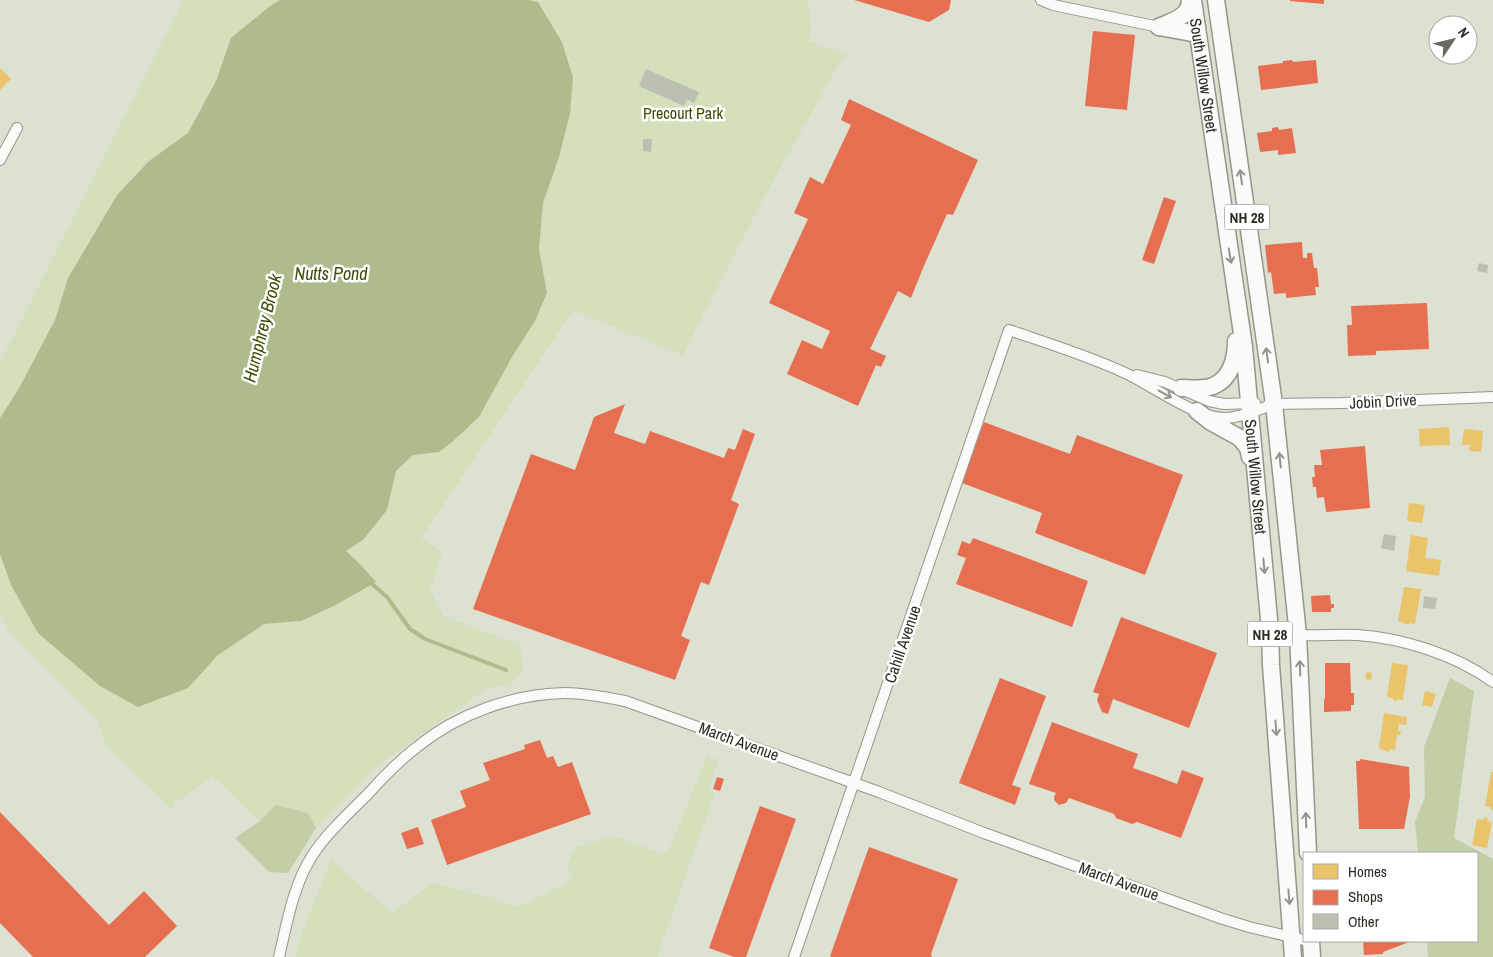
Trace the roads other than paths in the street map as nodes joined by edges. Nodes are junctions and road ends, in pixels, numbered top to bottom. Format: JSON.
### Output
{"nodes":[{"id":1,"x":1041,"y":0,"type":"edge"},
{"id":2,"x":1191,"y":0,"type":"edge"},
{"id":3,"x":1216,"y":0,"type":"edge"},
{"id":4,"x":1159,"y":27,"type":"junction"},
{"id":5,"x":1197,"y":34,"type":"junction"},
{"id":6,"x":18,"y":128,"type":"dead end"},
{"id":7,"x":0,"y":160,"type":"edge"},
{"id":8,"x":1235,"y":292,"type":"junction"},
{"id":9,"x":1122,"y":371,"type":"junction"},
{"id":10,"x":1181,"y":388,"type":"junction"},
{"id":11,"x":1493,"y":398,"type":"edge"},
{"id":12,"x":1274,"y":404,"type":"junction"},
{"id":13,"x":1250,"y":408,"type":"junction"},
{"id":14,"x":1197,"y":411,"type":"junction"},
{"id":15,"x":1256,"y":481,"type":"junction"},
{"id":16,"x":1270,"y":630,"type":"junction"},
{"id":17,"x":1298,"y":635,"type":"junction"},
{"id":18,"x":1493,"y":682,"type":"edge"},
{"id":19,"x":854,"y":784,"type":"junction"},
{"id":20,"x":1308,"y":852,"type":"edge"},
{"id":21,"x":1303,"y":919,"type":"edge"},
{"id":22,"x":1306,"y":943,"type":"edge"},
{"id":23,"x":279,"y":957,"type":"edge"},
{"id":24,"x":794,"y":957,"type":"edge"},
{"id":25,"x":1293,"y":957,"type":"edge"}],
"edges":[{"from":1,"to":4,"type":"street"},
{"from":2,"to":4,"type":"main road"},
{"from":2,"to":5,"type":"main road","name":"South Willow Street","number":"NH 28"},
{"from":12,"to":3,"type":"main road","name":"South Willow Street","number":"NH 28","one_way":true},
{"from":4,"to":5,"type":"main road"},
{"from":5,"to":8,"type":"main road","name":"South Willow Street","number":"NH 28","one_way":true},
{"from":6,"to":7,"type":"street"},
{"from":8,"to":10,"type":"main road"},
{"from":8,"to":13,"type":"main road","name":"South Willow Street","number":"NH 28"},
{"from":9,"to":10,"type":"street"},
{"from":9,"to":14,"type":"street","one_way":true},
{"from":9,"to":19,"type":"street","name":"Cahill Avenue"},
{"from":10,"to":13,"type":"street"},
{"from":11,"to":12,"type":"street","name":"Jobin Drive"},
{"from":12,"to":13,"type":"street","name":"Jobin Drive"},
{"from":17,"to":12,"type":"main road","name":"South Willow Street","number":"NH 28","one_way":true},
{"from":13,"to":14,"type":"street"},
{"from":13,"to":15,"type":"main road","name":"South Willow Street","number":"NH 28"},
{"from":14,"to":15,"type":"main road"},
{"from":15,"to":16,"type":"main road","name":"South Willow Street","number":"NH 28","one_way":true},
{"from":16,"to":17,"type":"street"},
{"from":16,"to":21,"type":"main road","name":"South Willow Street","number":"NH 28","one_way":true},
{"from":17,"to":18,"type":"street"},
{"from":20,"to":17,"type":"main road","name":"South Willow Street","number":"NH 28","one_way":true},
{"from":19,"to":22,"type":"street","name":"March Avenue"},
{"from":19,"to":23,"type":"street","name":"March Avenue"},
{"from":19,"to":24,"type":"street","name":"Cahill Avenue"},
{"from":22,"to":25,"type":"main road","name":"South Willow Street","number":"NH 28"}]}
